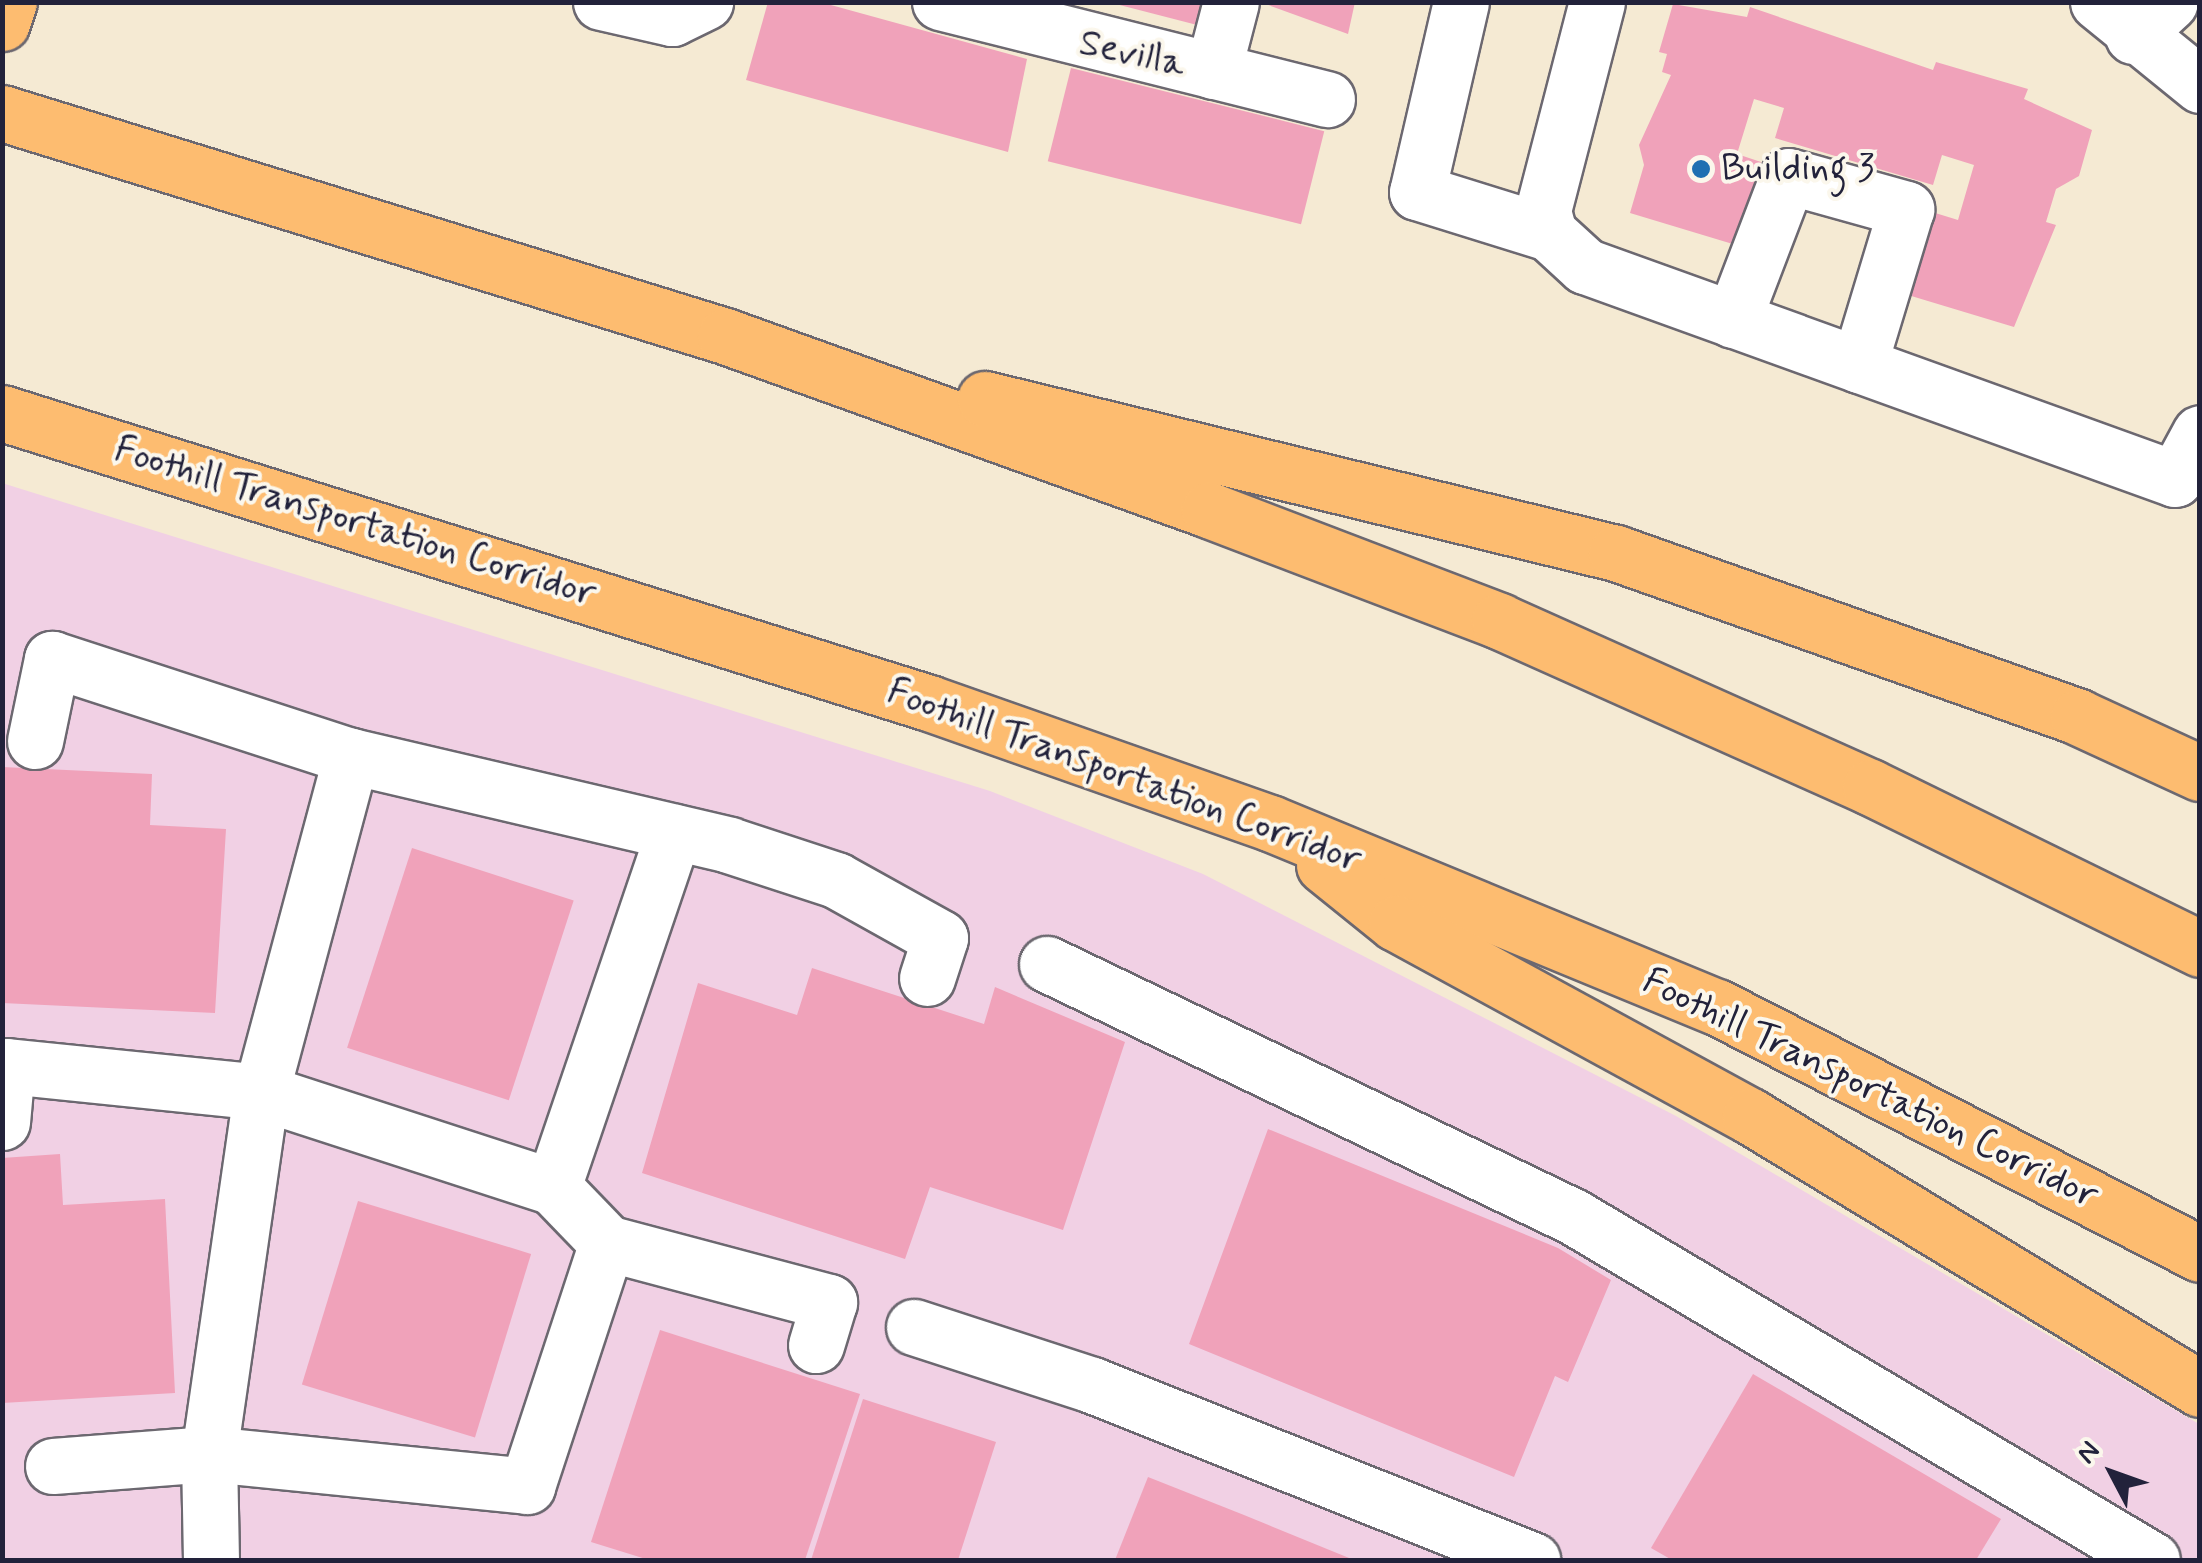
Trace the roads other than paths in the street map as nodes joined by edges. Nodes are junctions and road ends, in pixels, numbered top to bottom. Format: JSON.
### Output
{"nodes":[{"id":1,"x":9,"y":2,"type":"edge"},
{"id":2,"x":601,"y":2,"type":"edge"},
{"id":3,"x":706,"y":2,"type":"edge"},
{"id":4,"x":940,"y":2,"type":"edge"},
{"id":5,"x":1230,"y":2,"type":"edge"},
{"id":6,"x":1462,"y":2,"type":"edge"},
{"id":7,"x":1597,"y":2,"type":"edge"},
{"id":8,"x":2134,"y":13,"type":"edge"},
{"id":9,"x":2,"y":24,"type":"edge"},
{"id":10,"x":1213,"y":71,"type":"junction"},
{"id":11,"x":2200,"y":85,"type":"edge"},
{"id":12,"x":1327,"y":98,"type":"dead end"},
{"id":13,"x":2,"y":113,"type":"edge"},
{"id":14,"x":1548,"y":232,"type":"junction"},
{"id":15,"x":1733,"y":320,"type":"junction"},
{"id":16,"x":725,"y":336,"type":"junction"},
{"id":17,"x":1859,"y":365,"type":"junction"},
{"id":18,"x":2,"y":412,"type":"edge"},
{"id":19,"x":2200,"y":432,"type":"edge"},
{"id":20,"x":35,"y":741,"type":"dead end"},
{"id":21,"x":351,"y":756,"type":"junction"},
{"id":22,"x":2200,"y":773,"type":"edge"},
{"id":23,"x":1270,"y":823,"type":"junction"},
{"id":24,"x":674,"y":832,"type":"junction"},
{"id":25,"x":2200,"y":949,"type":"edge"},
{"id":26,"x":1047,"y":964,"type":"dead end"},
{"id":27,"x":927,"y":978,"type":"dead end"},
{"id":28,"x":261,"y":1092,"type":"junction"},
{"id":29,"x":2,"y":1122,"type":"edge"},
{"id":30,"x":552,"y":1187,"type":"junction"},
{"id":31,"x":607,"y":1243,"type":"junction"},
{"id":32,"x":2200,"y":1254,"type":"edge"},
{"id":33,"x":914,"y":1327,"type":"dead end"},
{"id":34,"x":816,"y":1345,"type":"dead end"},
{"id":35,"x":2200,"y":1389,"type":"edge"},
{"id":36,"x":209,"y":1454,"type":"junction"},
{"id":37,"x":53,"y":1466,"type":"dead end"},
{"id":38,"x":2073,"y":1541,"type":"edge"},
{"id":39,"x":211,"y":1560,"type":"edge"},
{"id":40,"x":1532,"y":1560,"type":"edge"},
{"id":41,"x":2152,"y":1560,"type":"edge"}],
"edges":[{"from":1,"to":9,"type":"main road"},
{"from":2,"to":3,"type":"street"},
{"from":4,"to":10,"type":"street","name":"Sevilla"},
{"from":5,"to":10,"type":"street"},
{"from":6,"to":14,"type":"street"},
{"from":7,"to":14,"type":"street"},
{"from":8,"to":11,"type":"street"},
{"from":10,"to":12,"type":"street","name":"Sevilla"},
{"from":13,"to":16,"type":"main road"},
{"from":14,"to":15,"type":"street"},
{"from":15,"to":17,"type":"street"},
{"from":15,"to":17,"type":"street"},
{"from":16,"to":22,"type":"main road"},
{"from":16,"to":25,"type":"main road"},
{"from":17,"to":19,"type":"street"},
{"from":18,"to":23,"type":"main road","name":"Foothill Transportation Corridor"},
{"from":20,"to":21,"type":"street"},
{"from":21,"to":24,"type":"street"},
{"from":21,"to":28,"type":"street"},
{"from":23,"to":32,"type":"main road","name":"Foothill Transportation Corridor"},
{"from":23,"to":35,"type":"main road"},
{"from":24,"to":27,"type":"street"},
{"from":24,"to":30,"type":"street"},
{"from":26,"to":38,"type":"street"},
{"from":28,"to":29,"type":"street"},
{"from":28,"to":30,"type":"street"},
{"from":28,"to":36,"type":"street"},
{"from":30,"to":31,"type":"street"},
{"from":31,"to":34,"type":"street"},
{"from":31,"to":36,"type":"street"},
{"from":33,"to":40,"type":"street"},
{"from":36,"to":37,"type":"street"},
{"from":36,"to":39,"type":"street"},
{"from":38,"to":41,"type":"street"}]}
